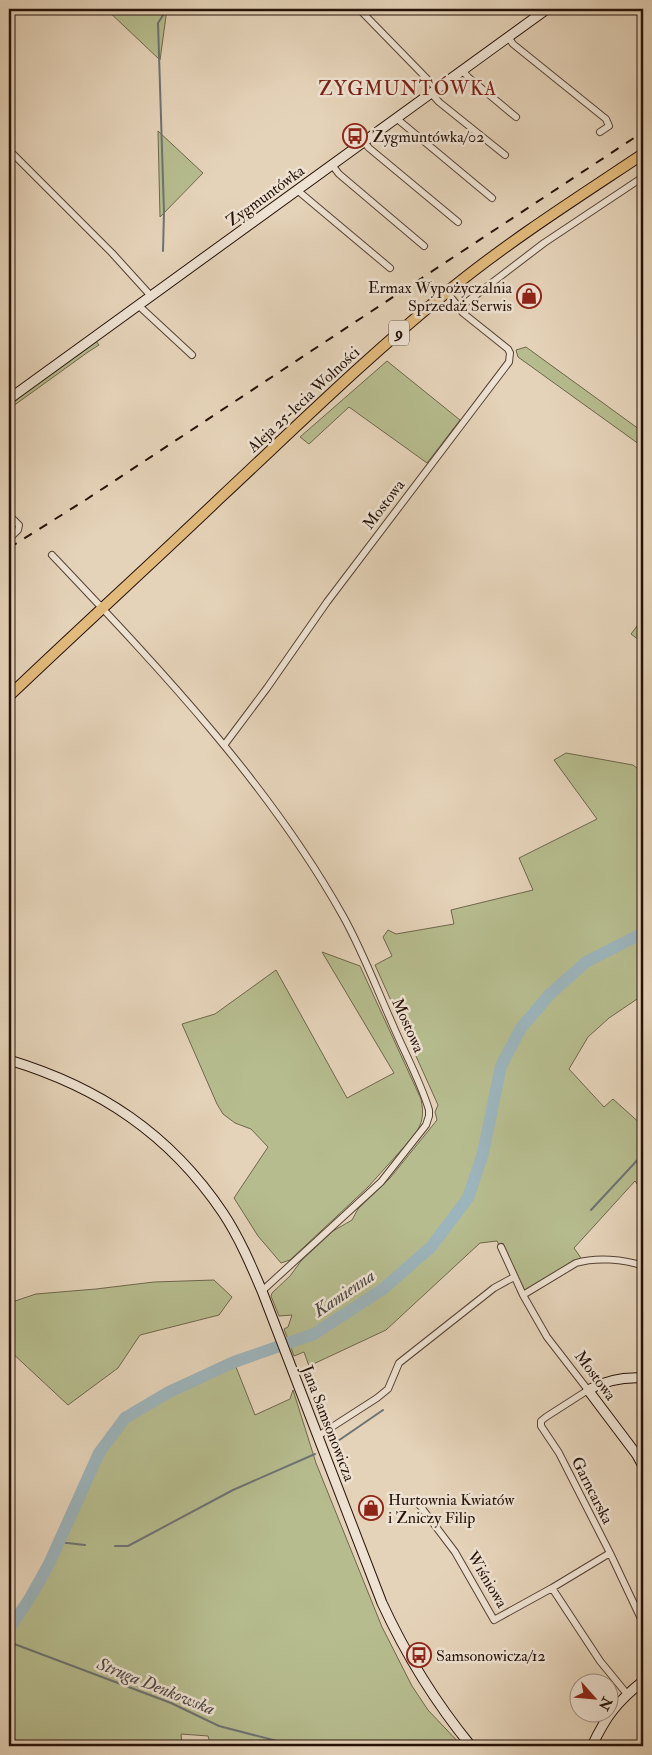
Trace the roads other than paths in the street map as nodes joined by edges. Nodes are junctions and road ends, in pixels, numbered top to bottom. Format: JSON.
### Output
{"nodes":[{"id":1,"x":359,"y":9,"type":"edge"},
{"id":2,"x":547,"y":9,"type":"edge"},
{"id":3,"x":508,"y":37,"type":"junction"},
{"id":4,"x":462,"y":70,"type":"junction"},
{"id":5,"x":434,"y":91,"type":"junction"},
{"id":6,"x":516,"y":117,"type":"dead end"},
{"id":7,"x":396,"y":118,"type":"junction"},
{"id":8,"x":600,"y":132,"type":"dead end"},
{"id":9,"x":363,"y":141,"type":"junction"},
{"id":10,"x":9,"y":150,"type":"edge"},
{"id":11,"x":643,"y":154,"type":"edge"},
{"id":12,"x":505,"y":155,"type":"dead end"},
{"id":13,"x":332,"y":166,"type":"junction"},
{"id":14,"x":643,"y":177,"type":"edge"},
{"id":15,"x":298,"y":190,"type":"junction"},
{"id":16,"x":492,"y":198,"type":"dead end"},
{"id":17,"x":458,"y":222,"type":"dead end"},
{"id":18,"x":424,"y":246,"type":"dead end"},
{"id":19,"x":390,"y":268,"type":"dead end"},
{"id":20,"x":447,"y":292,"type":"junction"},
{"id":21,"x":151,"y":296,"type":"junction"},
{"id":22,"x":138,"y":306,"type":"junction"},
{"id":23,"x":459,"y":308,"type":"junction"},
{"id":24,"x":192,"y":355,"type":"dead end"},
{"id":25,"x":9,"y":399,"type":"edge"},
{"id":26,"x":9,"y":515,"type":"edge"},
{"id":27,"x":9,"y":539,"type":"edge"},
{"id":28,"x":52,"y":555,"type":"dead end"},
{"id":29,"x":101,"y":608,"type":"junction"},
{"id":30,"x":9,"y":696,"type":"edge"},
{"id":31,"x":225,"y":744,"type":"junction"},
{"id":32,"x":9,"y":1060,"type":"edge"},
{"id":33,"x":501,"y":1248,"type":"dead end"},
{"id":34,"x":643,"y":1266,"type":"edge"},
{"id":35,"x":514,"y":1277,"type":"junction"},
{"id":36,"x":262,"y":1291,"type":"junction"},
{"id":37,"x":523,"y":1295,"type":"junction"},
{"id":38,"x":643,"y":1378,"type":"edge"},
{"id":39,"x":588,"y":1390,"type":"junction"},
{"id":40,"x":318,"y":1436,"type":"junction"},
{"id":41,"x":643,"y":1466,"type":"edge"},
{"id":42,"x":418,"y":1503,"type":"dead end"},
{"id":43,"x":610,"y":1553,"type":"junction"},
{"id":44,"x":552,"y":1588,"type":"junction"},
{"id":45,"x":643,"y":1623,"type":"edge"},
{"id":46,"x":643,"y":1681,"type":"edge"},
{"id":47,"x":627,"y":1694,"type":"junction"},
{"id":48,"x":471,"y":1746,"type":"edge"},
{"id":49,"x":592,"y":1746,"type":"edge"}],
"edges":[{"from":1,"to":5,"type":"street"},
{"from":2,"to":3,"type":"street","name":"Zygmuntówka"},
{"from":3,"to":4,"type":"street","name":"Zygmuntówka"},
{"from":3,"to":8,"type":"street"},
{"from":4,"to":5,"type":"street","name":"Zygmuntówka"},
{"from":4,"to":6,"type":"street"},
{"from":5,"to":7,"type":"street","name":"Zygmuntówka"},
{"from":5,"to":12,"type":"street"},
{"from":7,"to":9,"type":"street","name":"Zygmuntówka"},
{"from":7,"to":16,"type":"street"},
{"from":9,"to":13,"type":"street","name":"Zygmuntówka"},
{"from":9,"to":17,"type":"street"},
{"from":10,"to":21,"type":"street"},
{"from":11,"to":20,"type":"main road","name":"Aleja 25-lecia Wolności","number":"9"},
{"from":13,"to":15,"type":"street","name":"Zygmuntówka"},
{"from":13,"to":18,"type":"street"},
{"from":14,"to":23,"type":"street"},
{"from":15,"to":19,"type":"street"},
{"from":15,"to":21,"type":"street","name":"Zygmuntówka"},
{"from":20,"to":23,"type":"street","name":"Mostowa"},
{"from":20,"to":29,"type":"main road","name":"Aleja 25-lecia Wolności","number":"9"},
{"from":21,"to":22,"type":"street","name":"Zygmuntówka"},
{"from":22,"to":24,"type":"street"},
{"from":22,"to":25,"type":"street","name":"Zygmuntówka"},
{"from":23,"to":31,"type":"street","name":"Mostowa"},
{"from":26,"to":27,"type":"street"},
{"from":28,"to":29,"type":"street","name":"Mostowa"},
{"from":29,"to":30,"type":"main road","name":"Aleja 25-lecia Wolności","number":"9"},
{"from":29,"to":31,"type":"street","name":"Mostowa"},
{"from":31,"to":36,"type":"street","name":"Mostowa"},
{"from":32,"to":36,"type":"street","name":"Jana Samsonowicza"},
{"from":33,"to":35,"type":"street","name":"Mostowa"},
{"from":34,"to":37,"type":"street"},
{"from":35,"to":37,"type":"street","name":"Mostowa"},
{"from":35,"to":40,"type":"street"},
{"from":36,"to":40,"type":"street","name":"Jana Samsonowicza"},
{"from":37,"to":39,"type":"street","name":"Mostowa"},
{"from":38,"to":39,"type":"street"},
{"from":39,"to":41,"type":"street","name":"Mostowa"},
{"from":39,"to":43,"type":"street","name":"Garncarska"},
{"from":40,"to":48,"type":"street","name":"Jana Samsonowicza"},
{"from":42,"to":44,"type":"street","name":"Wiśniowa"},
{"from":43,"to":44,"type":"street","name":"Wiśniowa"},
{"from":43,"to":45,"type":"street","name":"Garncarska"},
{"from":44,"to":47,"type":"street"},
{"from":46,"to":47,"type":"street"},
{"from":47,"to":49,"type":"street"}]}
